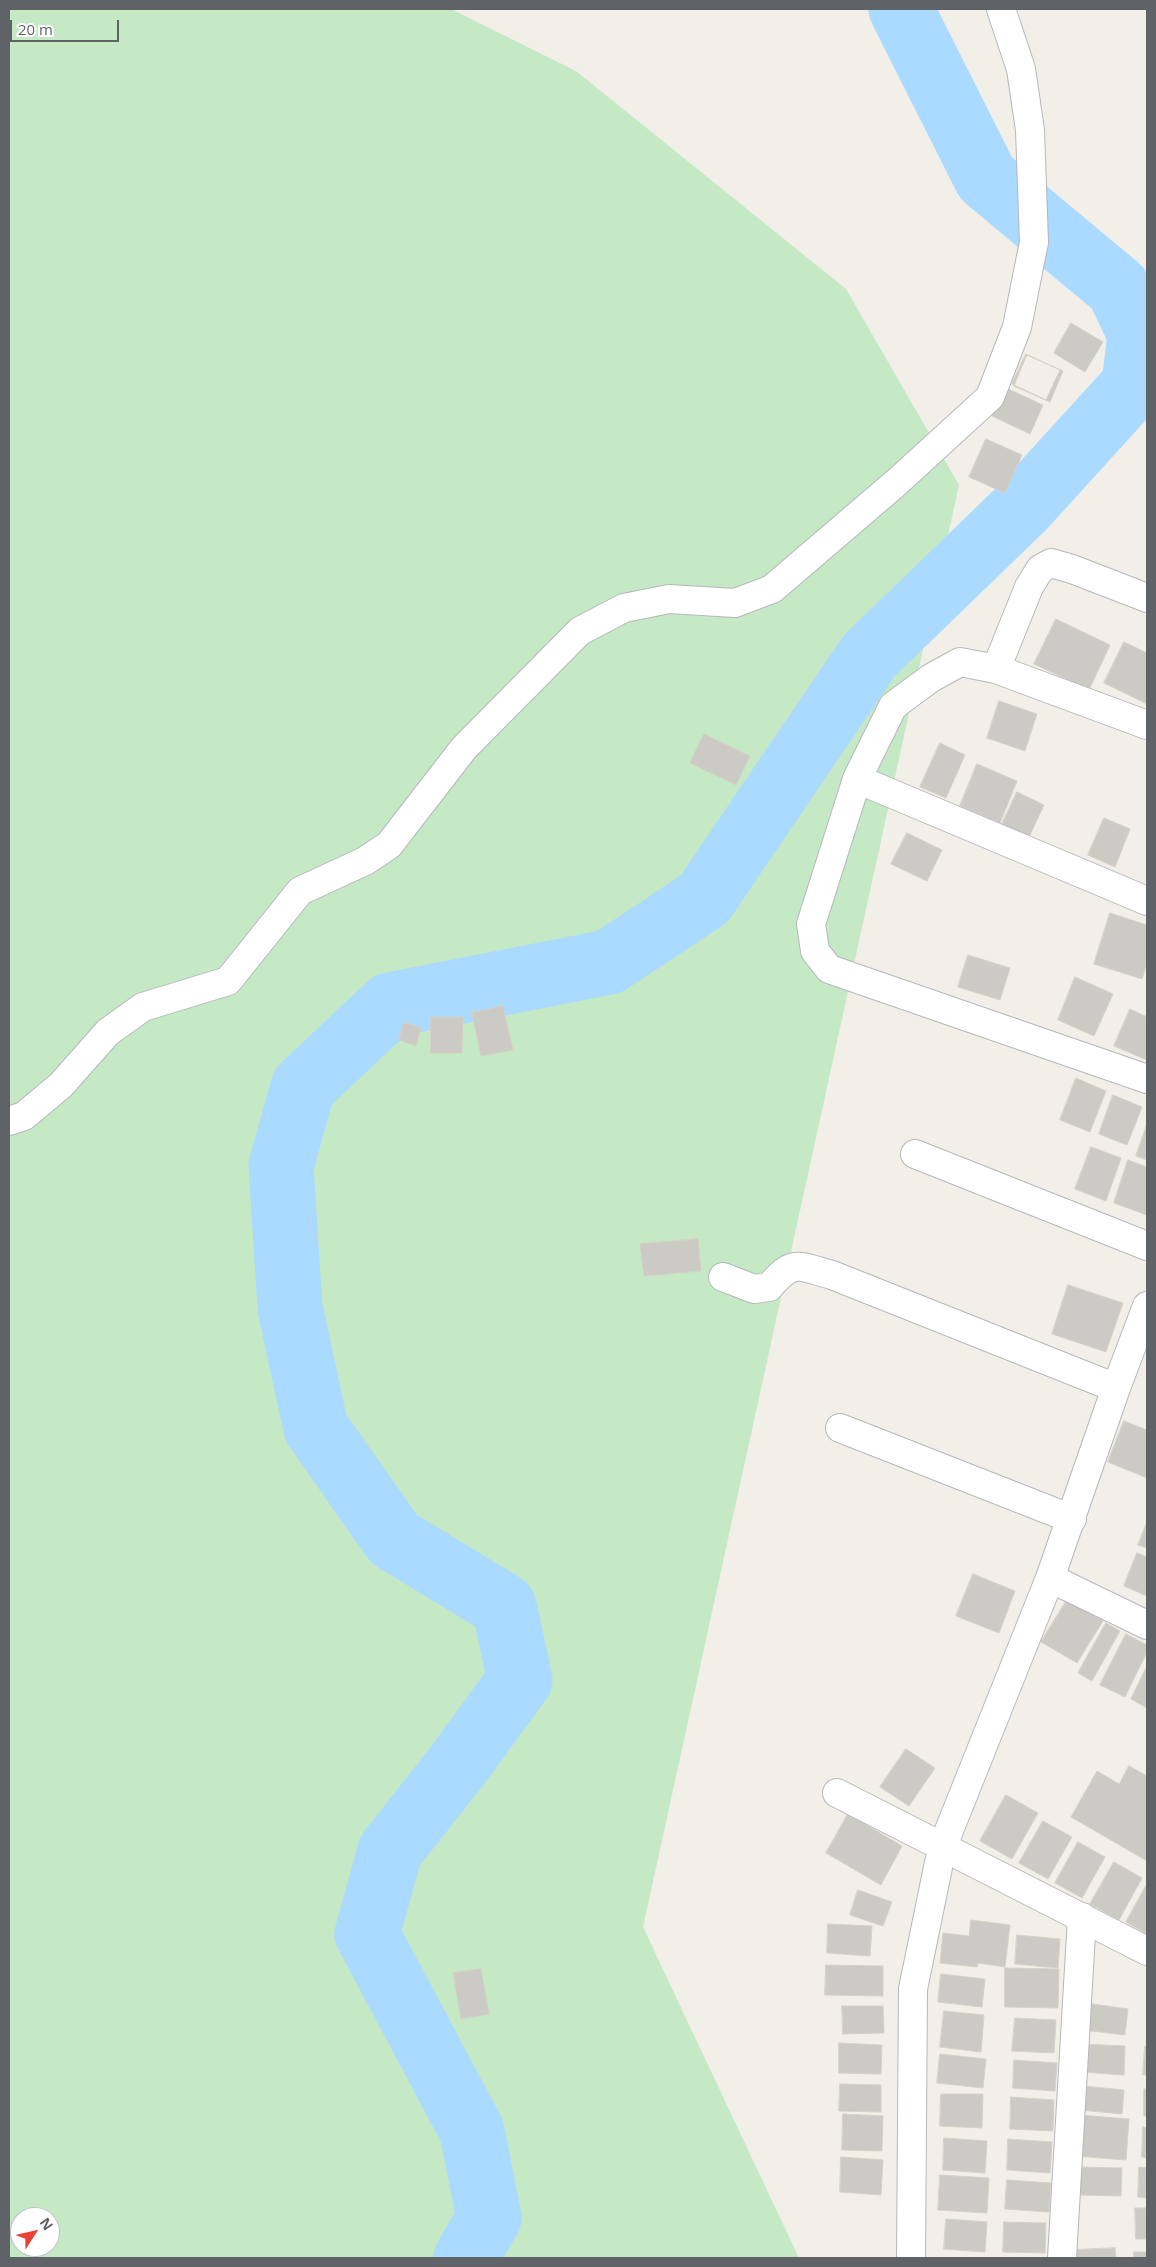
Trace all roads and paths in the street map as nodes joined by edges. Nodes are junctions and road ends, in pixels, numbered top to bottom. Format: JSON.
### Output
{"nodes":[{"id":1,"x":1001,"y":9,"type":"edge"},
{"id":2,"x":1147,"y":598,"type":"edge"},
{"id":3,"x":996,"y":669,"type":"junction"},
{"id":4,"x":1147,"y":725,"type":"edge"},
{"id":5,"x":858,"y":779,"type":"junction"},
{"id":6,"x":1147,"y":901,"type":"edge"},
{"id":7,"x":1147,"y":1079,"type":"edge"},
{"id":8,"x":9,"y":1121,"type":"edge"},
{"id":9,"x":915,"y":1154,"type":"dead end"},
{"id":10,"x":1147,"y":1246,"type":"edge"},
{"id":11,"x":723,"y":1277,"type":"dead end"},
{"id":12,"x":1145,"y":1319,"type":"edge"},
{"id":13,"x":1116,"y":1388,"type":"junction"},
{"id":14,"x":840,"y":1428,"type":"dead end"},
{"id":15,"x":1072,"y":1519,"type":"junction"},
{"id":16,"x":1050,"y":1578,"type":"junction"},
{"id":17,"x":1147,"y":1626,"type":"edge"},
{"id":18,"x":837,"y":1793,"type":"dead end"},
{"id":19,"x":942,"y":1848,"type":"junction"},
{"id":20,"x":1082,"y":1917,"type":"junction"},
{"id":21,"x":1147,"y":1951,"type":"edge"},
{"id":22,"x":911,"y":2258,"type":"edge"},
{"id":23,"x":1062,"y":2258,"type":"edge"}],
"edges":[{"from":1,"to":8,"type":"street"},
{"from":2,"to":3,"type":"street"},
{"from":3,"to":4,"type":"street"},
{"from":3,"to":5,"type":"street"},
{"from":5,"to":6,"type":"street"},
{"from":5,"to":7,"type":"street"},
{"from":9,"to":10,"type":"street"},
{"from":11,"to":13,"type":"street"},
{"from":12,"to":13,"type":"street"},
{"from":13,"to":15,"type":"street"},
{"from":14,"to":15,"type":"street"},
{"from":15,"to":16,"type":"street"},
{"from":16,"to":17,"type":"street"},
{"from":16,"to":19,"type":"street"},
{"from":18,"to":19,"type":"street"},
{"from":19,"to":20,"type":"street"},
{"from":19,"to":22,"type":"street"},
{"from":20,"to":21,"type":"street"},
{"from":20,"to":23,"type":"street"}]}
